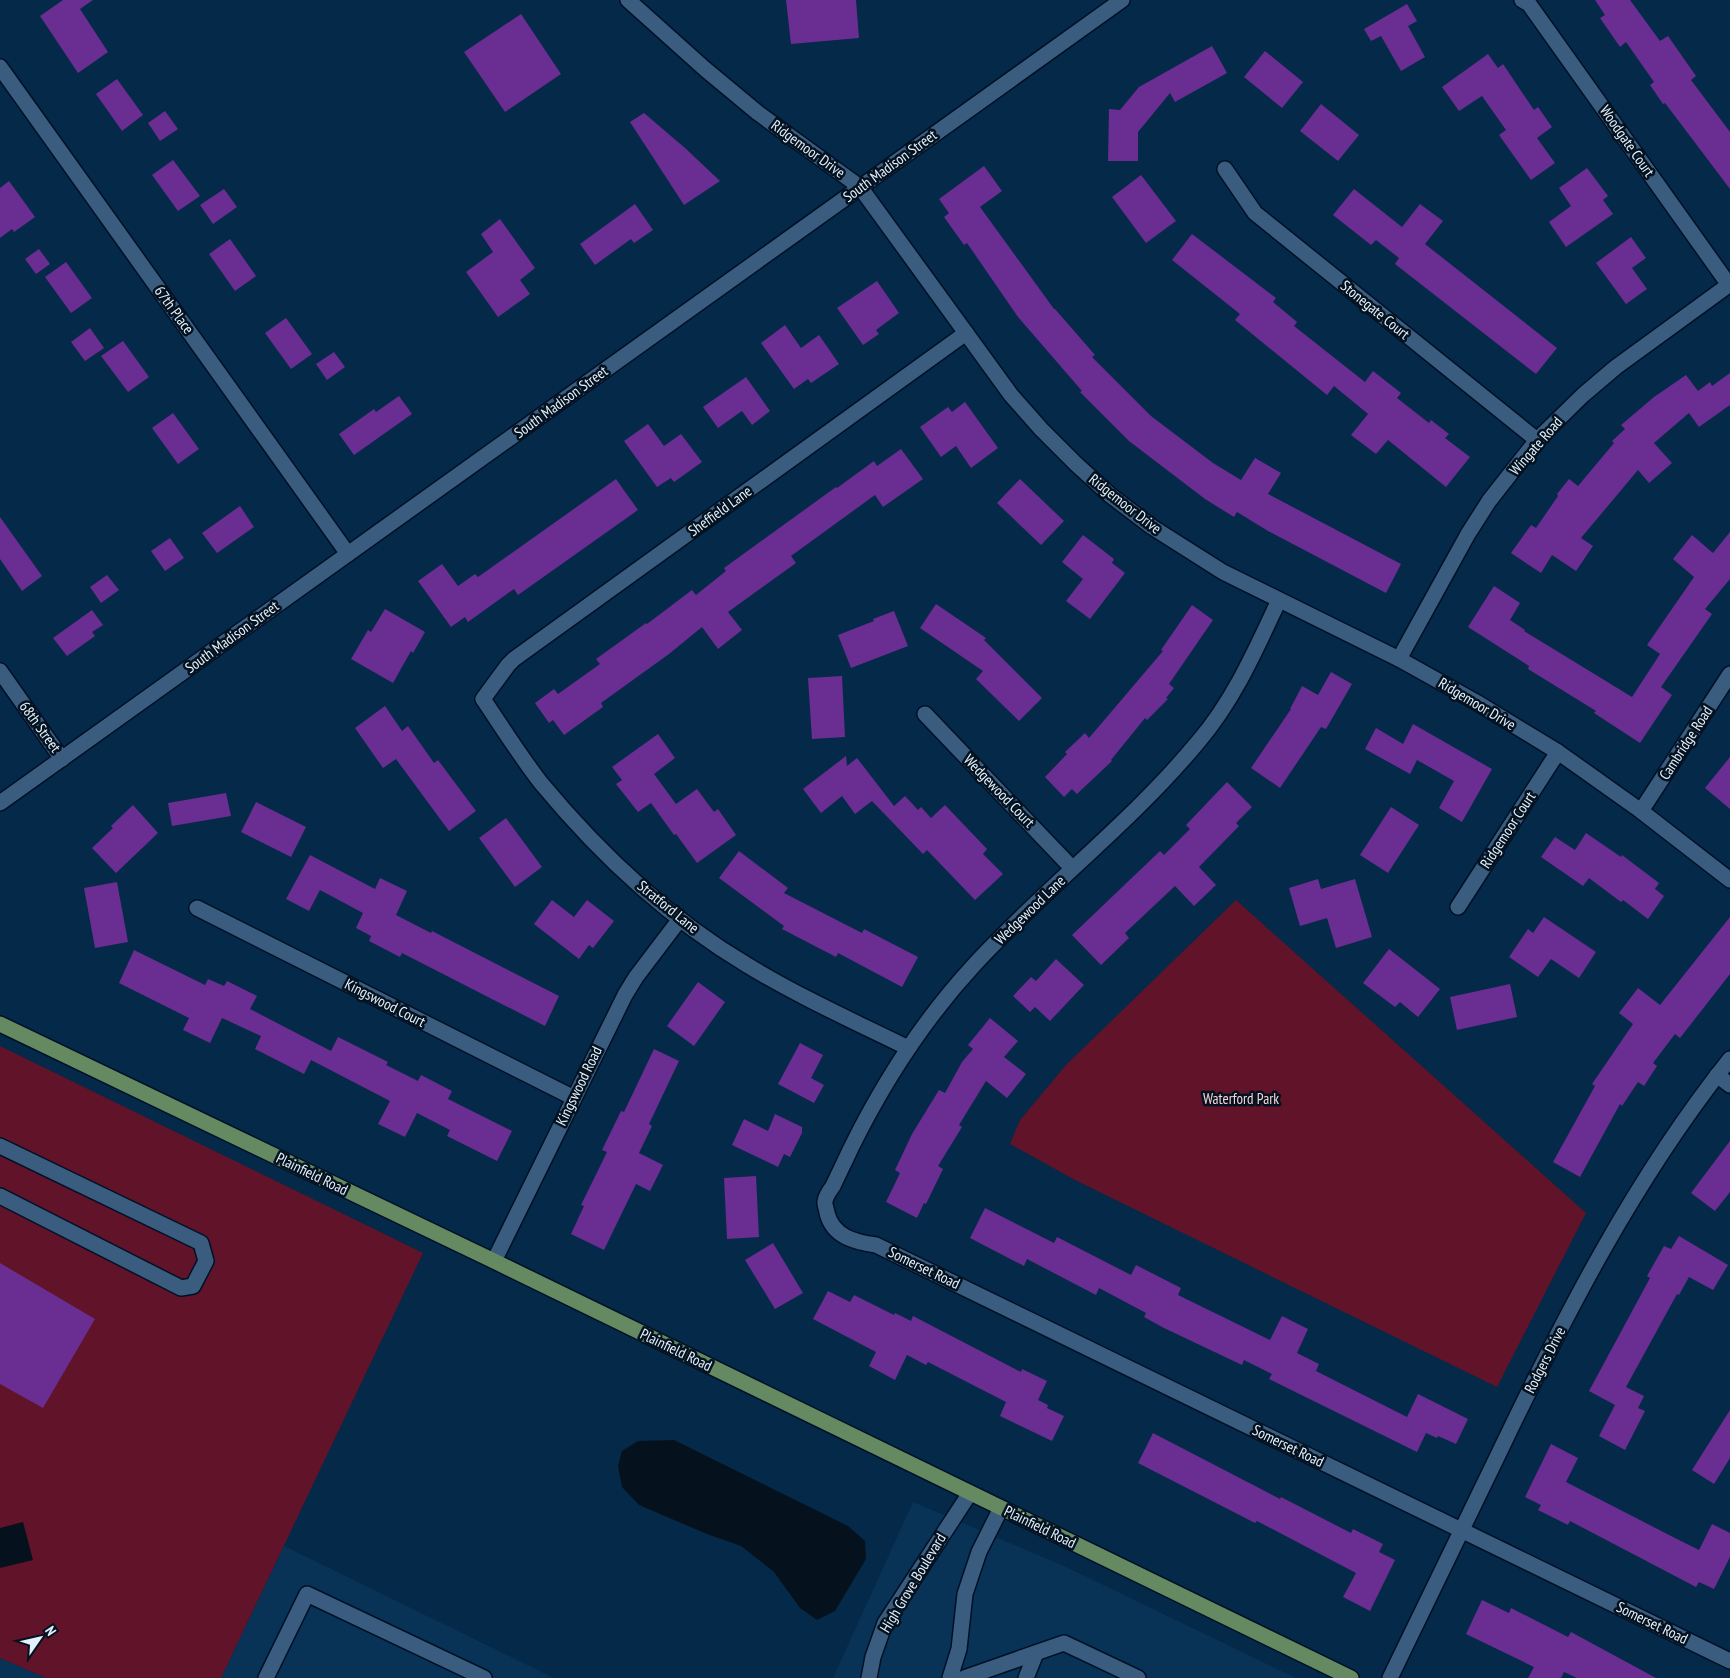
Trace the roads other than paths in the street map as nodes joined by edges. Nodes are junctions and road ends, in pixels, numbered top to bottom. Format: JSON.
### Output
{"nodes":[{"id":1,"x":628,"y":0,"type":"edge"},
{"id":2,"x":1122,"y":0,"type":"edge"},
{"id":3,"x":1522,"y":0,"type":"edge"},
{"id":4,"x":0,"y":67,"type":"edge"},
{"id":5,"x":1225,"y":168,"type":"dead end"},
{"id":6,"x":860,"y":187,"type":"junction"},
{"id":7,"x":1730,"y":285,"type":"edge"},
{"id":8,"x":966,"y":334,"type":"junction"},
{"id":9,"x":1537,"y":440,"type":"junction"},
{"id":10,"x":348,"y":554,"type":"junction"},
{"id":11,"x":1279,"y":600,"type":"junction"},
{"id":12,"x":1400,"y":659,"type":"junction"},
{"id":13,"x":0,"y":671,"type":"edge"},
{"id":14,"x":1730,"y":674,"type":"edge"},
{"id":15,"x":483,"y":699,"type":"joint"},
{"id":16,"x":925,"y":714,"type":"dead end"},
{"id":17,"x":1558,"y":752,"type":"junction"},
{"id":18,"x":62,"y":758,"type":"junction"},
{"id":19,"x":0,"y":803,"type":"edge"},
{"id":20,"x":1641,"y":810,"type":"junction"},
{"id":21,"x":1072,"y":868,"type":"junction"},
{"id":22,"x":1730,"y":880,"type":"edge"},
{"id":23,"x":1458,"y":907,"type":"dead end"},
{"id":24,"x":197,"y":908,"type":"dead end"},
{"id":25,"x":680,"y":919,"type":"junction"},
{"id":26,"x":0,"y":1024,"type":"edge"},
{"id":27,"x":908,"y":1048,"type":"junction"},
{"id":28,"x":1730,"y":1060,"type":"edge"},
{"id":29,"x":1717,"y":1075,"type":"junction"},
{"id":30,"x":1730,"y":1085,"type":"edge"},
{"id":31,"x":574,"y":1098,"type":"junction"},
{"id":32,"x":0,"y":1146,"type":"edge"},
{"id":33,"x":0,"y":1196,"type":"edge"},
{"id":34,"x":845,"y":1236,"type":"joint"},
{"id":35,"x":494,"y":1261,"type":"junction"},
{"id":36,"x":970,"y":1493,"type":"junction"},
{"id":37,"x":1001,"y":1508,"type":"junction"},
{"id":38,"x":1462,"y":1530,"type":"junction"},
{"id":39,"x":1036,"y":1653,"type":"junction"},
{"id":40,"x":1729,"y":1657,"type":"edge"},
{"id":41,"x":266,"y":1678,"type":"edge"},
{"id":42,"x":484,"y":1678,"type":"edge"},
{"id":43,"x":870,"y":1678,"type":"edge"},
{"id":44,"x":950,"y":1678,"type":"edge"},
{"id":45,"x":964,"y":1678,"type":"edge"},
{"id":46,"x":1026,"y":1678,"type":"edge"},
{"id":47,"x":1138,"y":1678,"type":"edge"},
{"id":48,"x":1351,"y":1678,"type":"edge"},
{"id":49,"x":1390,"y":1678,"type":"edge"}],
"edges":[{"from":1,"to":6,"type":"street","name":"Ridgemoor Drive"},
{"from":2,"to":6,"type":"street","name":"South Madison Street"},
{"from":3,"to":7,"type":"street","name":"Woodgate Court"},
{"from":4,"to":10,"type":"street","name":"67th Place"},
{"from":5,"to":9,"type":"street","name":"Stonegate Court"},
{"from":6,"to":8,"type":"street","name":"Ridgemoor Drive"},
{"from":6,"to":10,"type":"street","name":"South Madison Street"},
{"from":7,"to":9,"type":"street","name":"Wingate Road"},
{"from":8,"to":11,"type":"street","name":"Ridgemoor Drive"},
{"from":8,"to":15,"type":"street","name":"Sheffield Lane"},
{"from":9,"to":12,"type":"street","name":"Wingate Road"},
{"from":10,"to":18,"type":"street","name":"South Madison Street"},
{"from":11,"to":12,"type":"street","name":"Ridgemoor Drive"},
{"from":11,"to":21,"type":"street","name":"Wedgewood Lane"},
{"from":12,"to":17,"type":"street","name":"Ridgemoor Drive"},
{"from":13,"to":18,"type":"street","name":"68th Street"},
{"from":14,"to":20,"type":"street","name":"Cambridge Road"},
{"from":15,"to":25,"type":"street","name":"Stratford Lane"},
{"from":16,"to":21,"type":"street","name":"Wedgewood Court"},
{"from":17,"to":20,"type":"street","name":"Ridgemoor Drive"},
{"from":17,"to":23,"type":"street","name":"Ridgemoor Court"},
{"from":18,"to":19,"type":"street","name":"South Madison Street"},
{"from":20,"to":22,"type":"street","name":"Ridgemoor Drive"},
{"from":21,"to":27,"type":"street","name":"Wedgewood Lane"},
{"from":24,"to":31,"type":"street","name":"Kingswood Court"},
{"from":25,"to":27,"type":"street","name":"Stratford Lane"},
{"from":25,"to":31,"type":"street","name":"Kingswood Road"},
{"from":26,"to":35,"type":"main road","name":"Plainfield Road"},
{"from":27,"to":34,"type":"street","name":"Wedgewood Lane"},
{"from":28,"to":29,"type":"street","name":"Rodgers Drive"},
{"from":29,"to":30,"type":"street"},
{"from":29,"to":38,"type":"street","name":"Rodgers Drive"},
{"from":31,"to":35,"type":"street","name":"Kingswood Road"},
{"from":32,"to":33,"type":"street"},
{"from":34,"to":38,"type":"street","name":"Somerset Road"},
{"from":35,"to":36,"type":"main road","name":"Plainfield Road"},
{"from":36,"to":37,"type":"main road","name":"Plainfield Road"},
{"from":36,"to":43,"type":"street","name":"High Grove Boulevard"},
{"from":37,"to":44,"type":"street"},
{"from":37,"to":48,"type":"main road","name":"Plainfield Road"},
{"from":38,"to":40,"type":"street","name":"Somerset Road"},
{"from":38,"to":49,"type":"street","name":"Rodgers Drive"},
{"from":39,"to":45,"type":"street"},
{"from":39,"to":46,"type":"street"},
{"from":39,"to":47,"type":"street"},
{"from":41,"to":42,"type":"street"}]}
